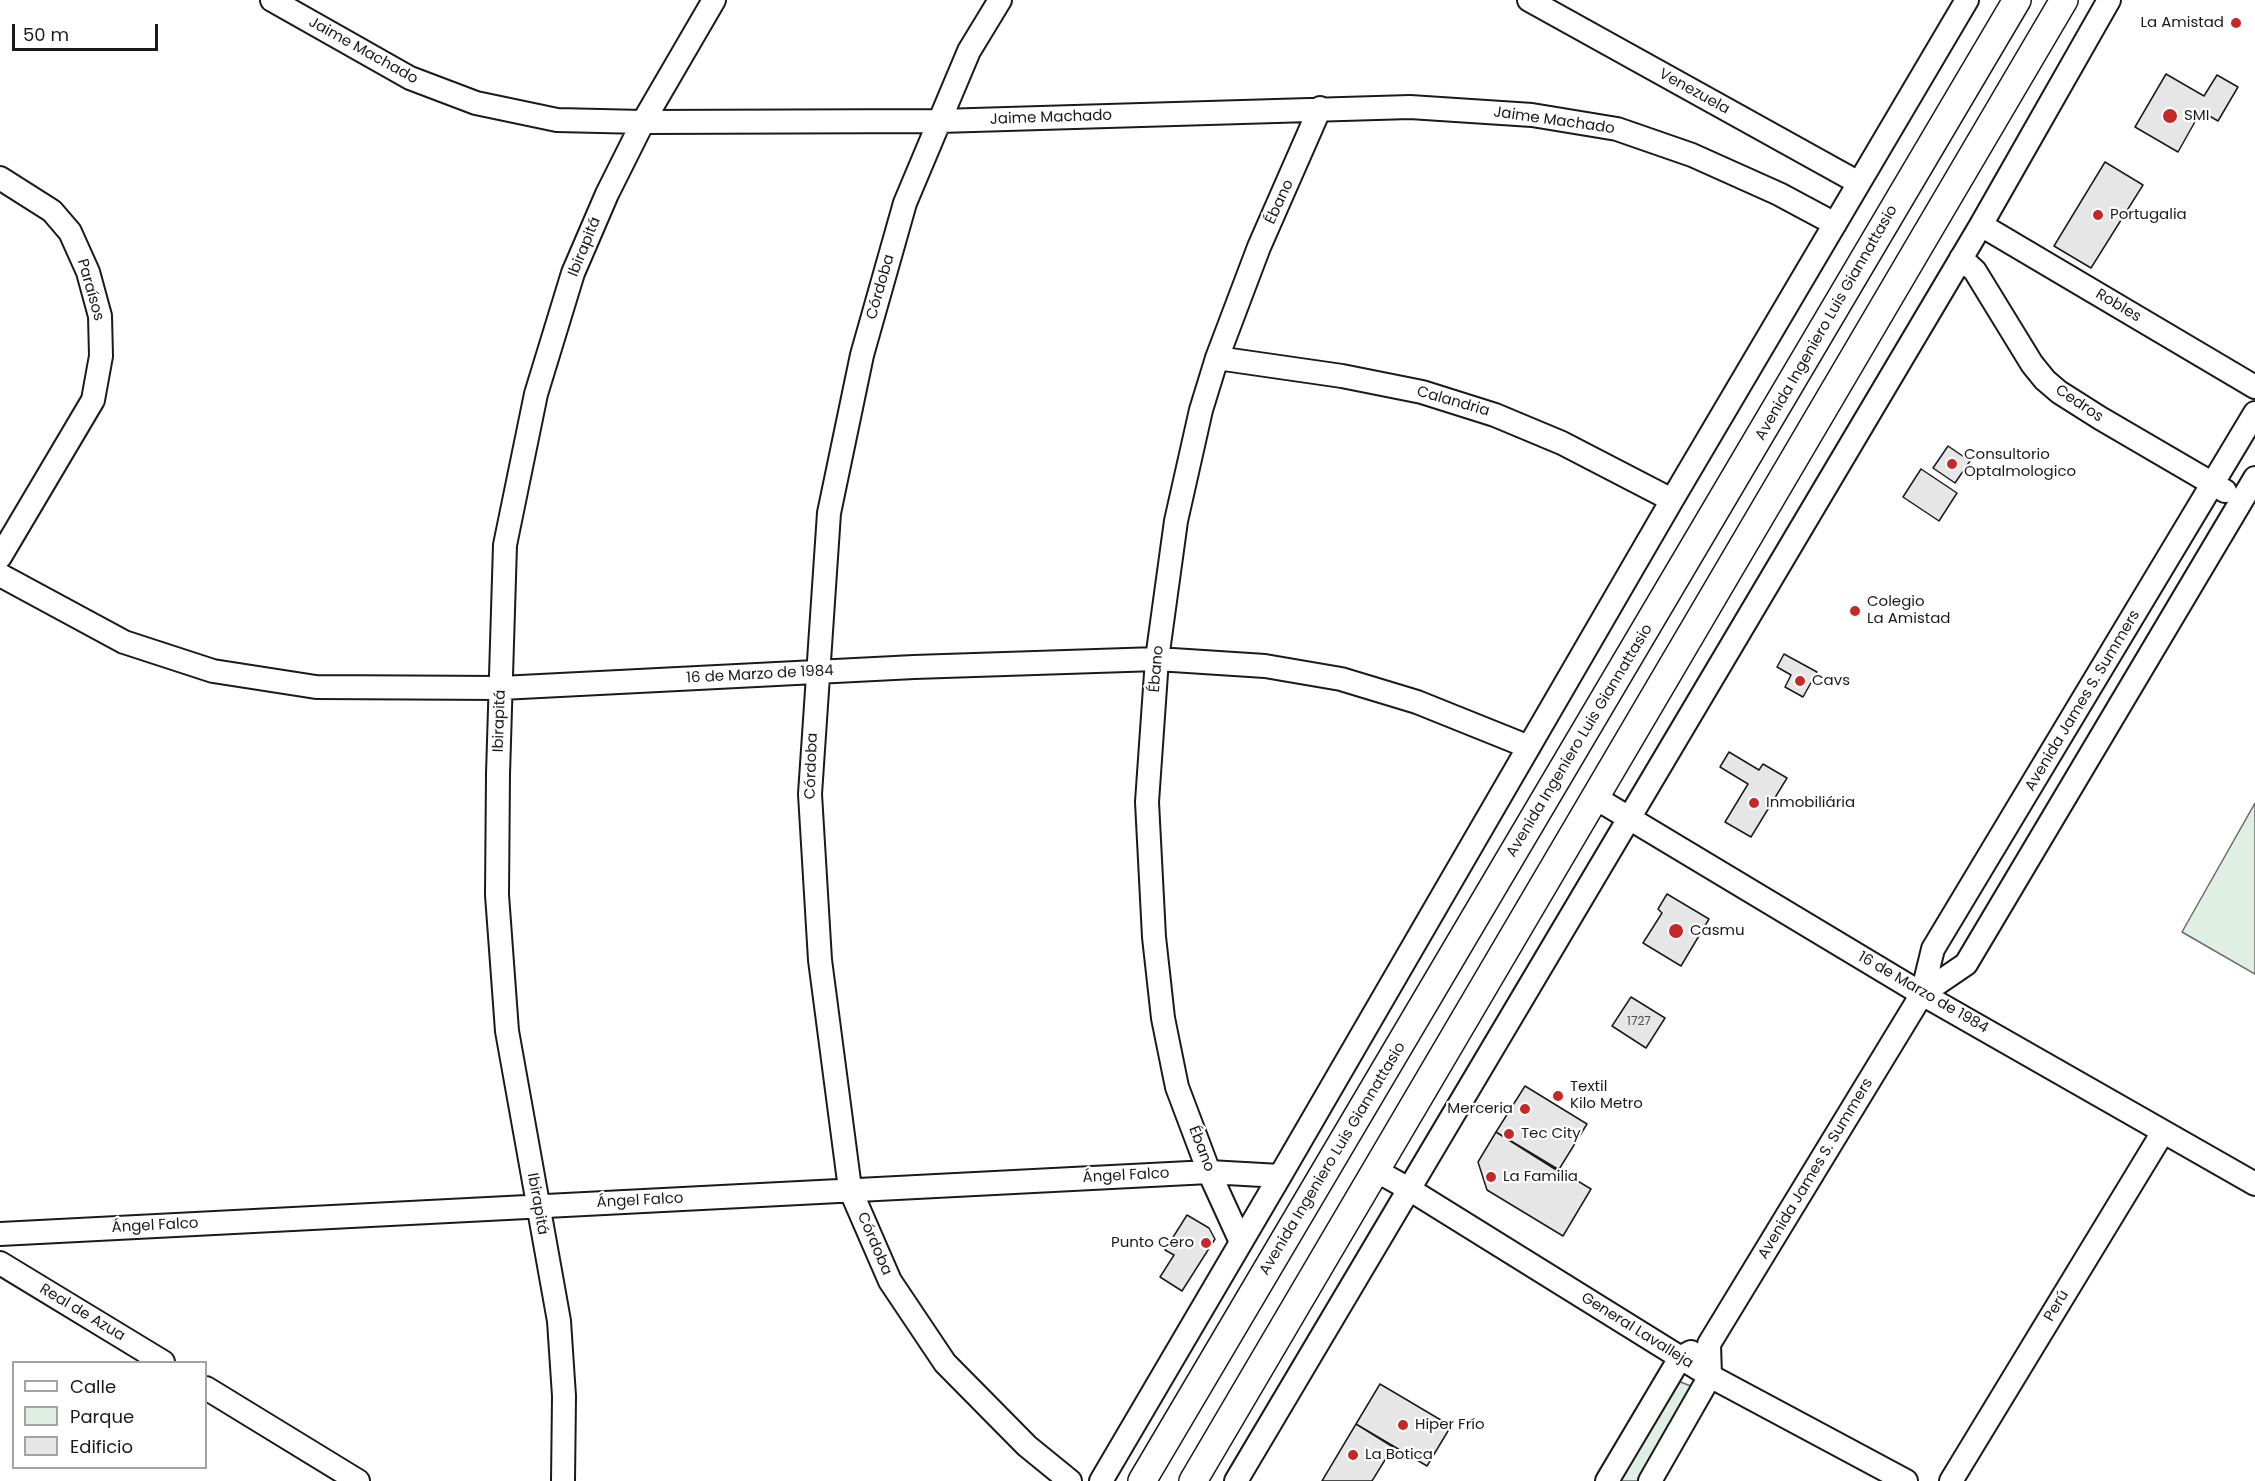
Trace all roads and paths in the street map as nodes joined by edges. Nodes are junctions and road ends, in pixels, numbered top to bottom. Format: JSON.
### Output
{"nodes":[{"id":1,"x":272,"y":0,"type":"edge"},
{"id":2,"x":714,"y":0,"type":"edge"},
{"id":3,"x":1000,"y":0,"type":"edge"},
{"id":4,"x":1529,"y":0,"type":"edge"},
{"id":5,"x":1967,"y":0,"type":"edge"},
{"id":6,"x":2016,"y":0,"type":"edge"},
{"id":7,"x":2064,"y":0,"type":"edge"},
{"id":8,"x":2109,"y":0,"type":"edge"},
{"id":9,"x":1320,"y":108,"type":"junction"},
{"id":10,"x":940,"y":121,"type":"junction"},
{"id":11,"x":643,"y":122,"type":"junction"},
{"id":12,"x":0,"y":178,"type":"edge"},
{"id":13,"x":1859,"y":183,"type":"junction"},
{"id":14,"x":1835,"y":224,"type":"junction"},
{"id":15,"x":1981,"y":225,"type":"junction"},
{"id":16,"x":1961,"y":258,"type":"junction"},
{"id":17,"x":1217,"y":358,"type":"junction"},
{"id":18,"x":2255,"y":387,"type":"edge"},
{"id":19,"x":2255,"y":413,"type":"edge"},
{"id":20,"x":2255,"y":478,"type":"edge"},
{"id":21,"x":2213,"y":484,"type":"junction"},
{"id":22,"x":1672,"y":500,"type":"junction"},
{"id":23,"x":2241,"y":501,"type":"junction"},
{"id":24,"x":0,"y":557,"type":"edge"},
{"id":25,"x":0,"y":575,"type":"edge"},
{"id":26,"x":1158,"y":659,"type":"junction"},
{"id":27,"x":816,"y":672,"type":"junction"},
{"id":28,"x":501,"y":687,"type":"junction"},
{"id":29,"x":1529,"y":747,"type":"junction"},
{"id":30,"x":1594,"y":797,"type":"junction"},
{"id":31,"x":1629,"y":820,"type":"junction"},
{"id":32,"x":1922,"y":994,"type":"junction"},
{"id":33,"x":2163,"y":1132,"type":"junction"},
{"id":34,"x":1375,"y":1170,"type":"junction"},
{"id":35,"x":1209,"y":1172,"type":"junction"},
{"id":36,"x":1280,"y":1176,"type":"junction"},
{"id":37,"x":2255,"y":1184,"type":"edge"},
{"id":38,"x":850,"y":1189,"type":"junction"},
{"id":39,"x":1409,"y":1189,"type":"junction"},
{"id":40,"x":537,"y":1207,"type":"junction"},
{"id":41,"x":0,"y":1234,"type":"edge"},
{"id":42,"x":1241,"y":1242,"type":"junction"},
{"id":43,"x":0,"y":1263,"type":"edge"},
{"id":44,"x":1709,"y":1344,"type":"junction"},
{"id":45,"x":1680,"y":1358,"type":"junction"},
{"id":46,"x":161,"y":1361,"type":"edge"},
{"id":47,"x":1710,"y":1376,"type":"junction"},
{"id":48,"x":207,"y":1389,"type":"edge"},
{"id":49,"x":358,"y":1481,"type":"edge"},
{"id":50,"x":563,"y":1481,"type":"edge"},
{"id":51,"x":1070,"y":1481,"type":"edge"},
{"id":52,"x":1101,"y":1481,"type":"edge"},
{"id":53,"x":1142,"y":1481,"type":"edge"},
{"id":54,"x":1193,"y":1481,"type":"edge"},
{"id":55,"x":1236,"y":1481,"type":"edge"},
{"id":56,"x":1607,"y":1481,"type":"edge"},
{"id":57,"x":1650,"y":1481,"type":"edge"},
{"id":58,"x":1906,"y":1481,"type":"edge"},
{"id":59,"x":1951,"y":1481,"type":"edge"}],
"edges":[{"from":1,"to":11,"type":"street","name":"Jaime Machado"},
{"from":2,"to":11,"type":"street","name":"Ibirapitá"},
{"from":3,"to":10,"type":"street","name":"Córdoba"},
{"from":4,"to":13,"type":"street","name":"Venezuela"},
{"from":5,"to":13,"type":"street"},
{"from":6,"to":53,"type":"main road","name":"Avenida Ingeniero Luis Giannattasio"},
{"from":7,"to":30,"type":"main road"},
{"from":8,"to":15,"type":"street"},
{"from":9,"to":10,"type":"street","name":"Jaime Machado"},
{"from":9,"to":14,"type":"street","name":"Jaime Machado"},
{"from":9,"to":17,"type":"street","name":"Ébano"},
{"from":10,"to":11,"type":"street","name":"Jaime Machado"},
{"from":10,"to":27,"type":"street","name":"Córdoba"},
{"from":11,"to":28,"type":"street","name":"Ibirapitá"},
{"from":12,"to":24,"type":"street","name":"Paraísos"},
{"from":13,"to":14,"type":"street"},
{"from":14,"to":22,"type":"street"},
{"from":15,"to":16,"type":"street"},
{"from":15,"to":18,"type":"street","name":"Robles"},
{"from":16,"to":21,"type":"street","name":"Cedros"},
{"from":16,"to":31,"type":"street"},
{"from":17,"to":22,"type":"street","name":"Calandria"},
{"from":17,"to":26,"type":"street","name":"Ébano"},
{"from":19,"to":21,"type":"street","name":"Avenida James S. Summers"},
{"from":20,"to":23,"type":"street","name":"Avenida James S. Summers"},
{"from":21,"to":23,"type":"street","name":"Cedros"},
{"from":21,"to":32,"type":"street","name":"Avenida James S. Summers"},
{"from":22,"to":29,"type":"street"},
{"from":23,"to":32,"type":"street","name":"Avenida James S. Summers"},
{"from":25,"to":28,"type":"street","name":"16 de Marzo de 1984"},
{"from":26,"to":27,"type":"street","name":"16 de Marzo de 1984"},
{"from":26,"to":29,"type":"street","name":"16 de Marzo de 1984"},
{"from":26,"to":35,"type":"street","name":"Ébano"},
{"from":27,"to":28,"type":"street","name":"16 de Marzo de 1984"},
{"from":27,"to":38,"type":"street","name":"Córdoba"},
{"from":28,"to":40,"type":"street","name":"Ibirapitá"},
{"from":29,"to":36,"type":"street"},
{"from":30,"to":31,"type":"street","name":"16 de Marzo de 1984"},
{"from":30,"to":34,"type":"main road"},
{"from":31,"to":32,"type":"street","name":"16 de Marzo de 1984"},
{"from":31,"to":39,"type":"street"},
{"from":32,"to":33,"type":"street","name":"16 de Marzo de 1984"},
{"from":32,"to":44,"type":"street","name":"Avenida James S. Summers"},
{"from":33,"to":37,"type":"street","name":"16 de Marzo de 1984"},
{"from":33,"to":59,"type":"street","name":"Perú"},
{"from":34,"to":39,"type":"street","name":"General Lavalleja"},
{"from":34,"to":54,"type":"main road"},
{"from":35,"to":36,"type":"street","name":"Ángel Falco"},
{"from":35,"to":38,"type":"street","name":"Ángel Falco"},
{"from":35,"to":42,"type":"street","name":"Ébano"},
{"from":36,"to":42,"type":"street"},
{"from":38,"to":40,"type":"street","name":"Ángel Falco"},
{"from":38,"to":51,"type":"street","name":"Córdoba"},
{"from":39,"to":45,"type":"street","name":"General Lavalleja"},
{"from":39,"to":55,"type":"street"},
{"from":40,"to":41,"type":"street","name":"Ángel Falco"},
{"from":40,"to":50,"type":"street","name":"Ibirapitá"},
{"from":42,"to":52,"type":"street"},
{"from":43,"to":46,"type":"street","name":"Real de Azua"},
{"from":44,"to":45,"type":"street"},
{"from":44,"to":47,"type":"street"},
{"from":45,"to":47,"type":"street","name":"General Lavalleja"},
{"from":45,"to":56,"type":"street"},
{"from":47,"to":57,"type":"street"},
{"from":47,"to":58,"type":"street","name":"General Lavalleja"},
{"from":48,"to":49,"type":"street"}]}
